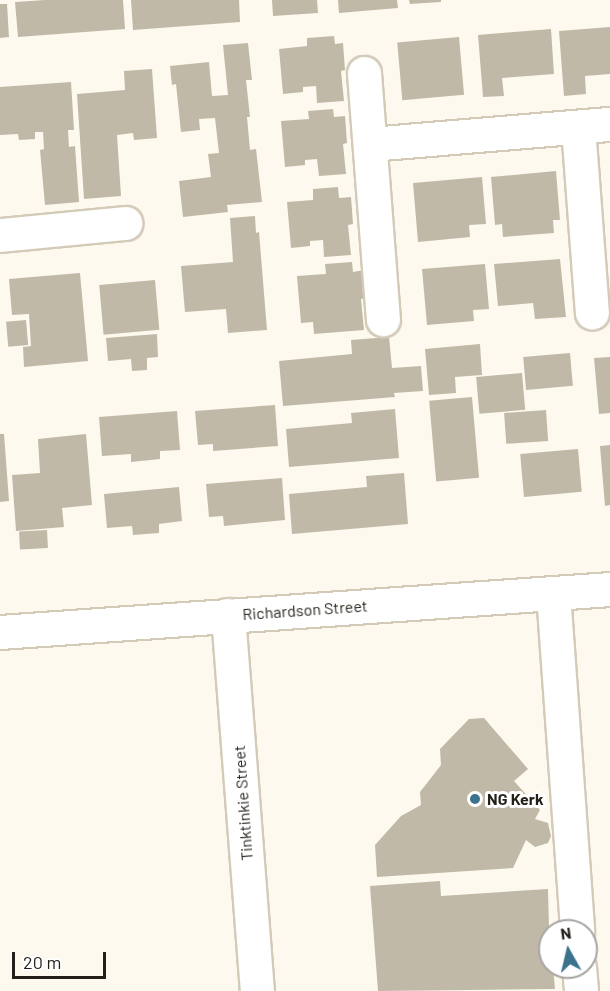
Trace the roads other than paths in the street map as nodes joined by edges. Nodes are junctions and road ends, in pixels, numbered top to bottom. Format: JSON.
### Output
{"nodes":[{"id":1,"x":364,"y":73,"type":"dead end"},
{"id":2,"x":610,"y":124,"type":"edge"},
{"id":3,"x":578,"y":127,"type":"junction"},
{"id":4,"x":370,"y":144,"type":"junction"},
{"id":5,"x":125,"y":223,"type":"dead end"},
{"id":6,"x":0,"y":235,"type":"edge"},
{"id":7,"x":592,"y":312,"type":"dead end"},
{"id":8,"x":383,"y":319,"type":"dead end"},
{"id":9,"x":610,"y":589,"type":"edge"},
{"id":10,"x":553,"y":593,"type":"junction"},
{"id":11,"x":228,"y":615,"type":"junction"},
{"id":12,"x":0,"y":632,"type":"edge"},
{"id":13,"x":576,"y":919,"type":"edge"},
{"id":14,"x":257,"y":991,"type":"edge"}],
"edges":[{"from":1,"to":4,"type":"street"},
{"from":2,"to":3,"type":"street"},
{"from":3,"to":4,"type":"street"},
{"from":3,"to":7,"type":"street"},
{"from":4,"to":8,"type":"street"},
{"from":5,"to":6,"type":"street"},
{"from":9,"to":10,"type":"street","name":"Richardson Street"},
{"from":10,"to":11,"type":"street","name":"Richardson Street"},
{"from":10,"to":13,"type":"street"},
{"from":11,"to":12,"type":"street","name":"Richardson Street"},
{"from":11,"to":14,"type":"street","name":"Tinktinkie Street"}]}
